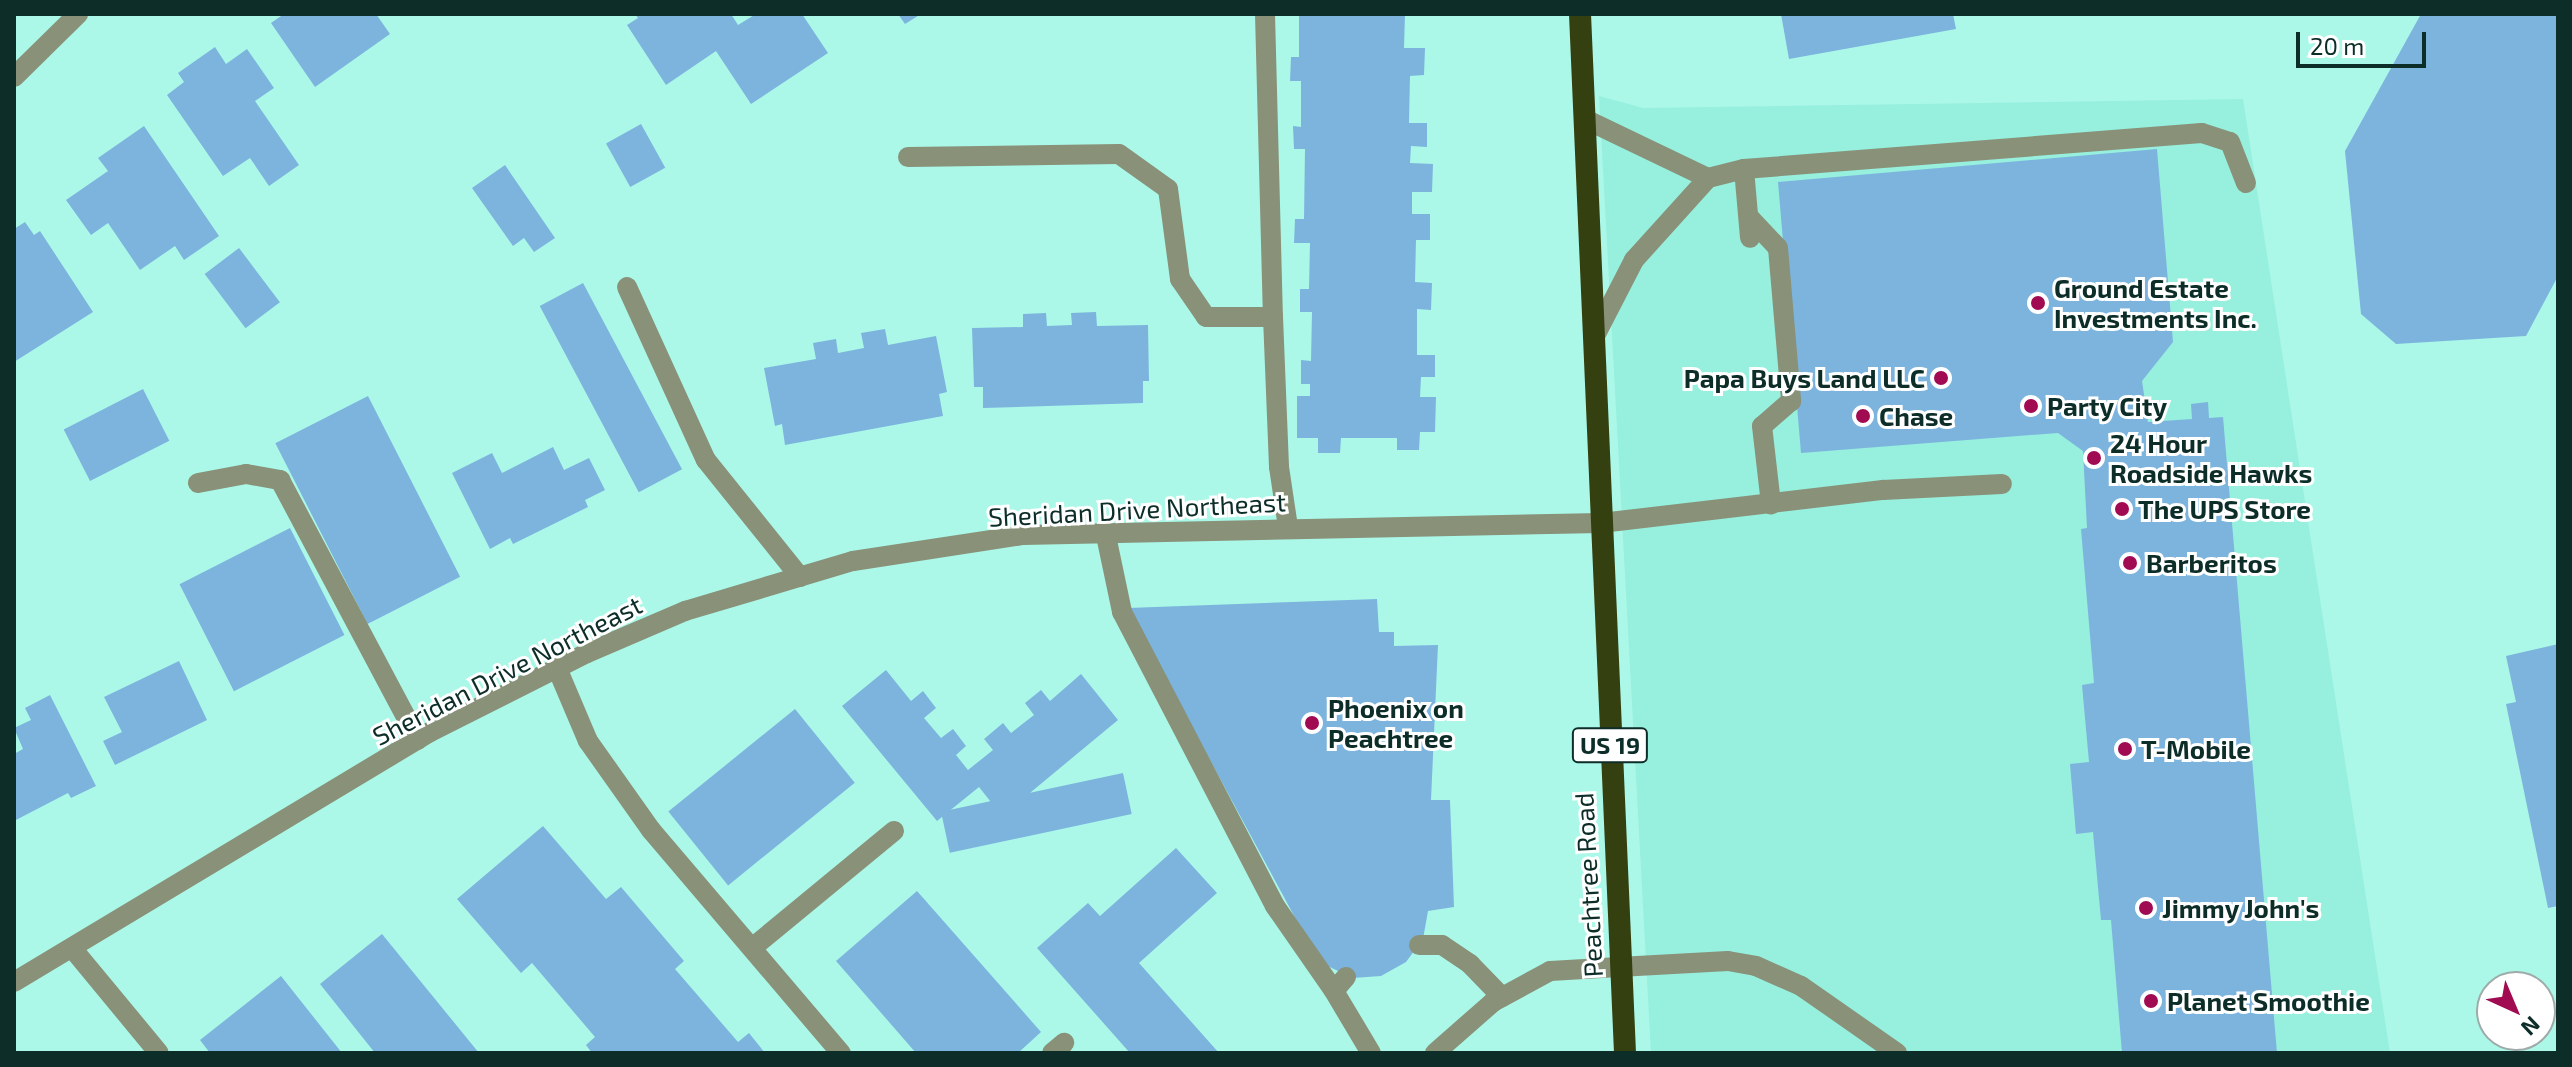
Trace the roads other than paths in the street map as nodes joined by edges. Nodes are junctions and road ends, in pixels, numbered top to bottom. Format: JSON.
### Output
{"nodes":[{"id":1,"x":78,"y":14,"type":"edge"},
{"id":2,"x":1265,"y":14,"type":"edge"},
{"id":3,"x":1580,"y":14,"type":"edge"},
{"id":4,"x":14,"y":77,"type":"edge"},
{"id":5,"x":1587,"y":120,"type":"junction"},
{"id":6,"x":908,"y":157,"type":"dead end"},
{"id":7,"x":1744,"y":169,"type":"junction"},
{"id":8,"x":1708,"y":178,"type":"junction"},
{"id":9,"x":2246,"y":183,"type":"dead end"},
{"id":10,"x":1749,"y":217,"type":"junction"},
{"id":11,"x":1750,"y":238,"type":"dead end"},
{"id":12,"x":627,"y":287,"type":"dead end"},
{"id":13,"x":1273,"y":317,"type":"junction"},
{"id":14,"x":1595,"y":336,"type":"junction"},
{"id":15,"x":198,"y":483,"type":"dead end"},
{"id":16,"x":2002,"y":484,"type":"dead end"},
{"id":17,"x":1771,"y":504,"type":"junction"},
{"id":18,"x":1601,"y":523,"type":"junction"},
{"id":19,"x":1288,"y":527,"type":"junction"},
{"id":20,"x":1105,"y":531,"type":"junction"},
{"id":21,"x":800,"y":577,"type":"junction"},
{"id":22,"x":557,"y":668,"type":"junction"},
{"id":23,"x":418,"y":740,"type":"junction"},
{"id":24,"x":894,"y":831,"type":"dead end"},
{"id":25,"x":1419,"y":945,"type":"dead end"},
{"id":26,"x":72,"y":948,"type":"junction"},
{"id":27,"x":752,"y":948,"type":"junction"},
{"id":28,"x":1619,"y":967,"type":"junction"},
{"id":29,"x":14,"y":982,"type":"edge"},
{"id":30,"x":1502,"y":997,"type":"junction"},
{"id":31,"x":159,"y":1053,"type":"edge"},
{"id":32,"x":841,"y":1053,"type":"edge"},
{"id":33,"x":1371,"y":1053,"type":"edge"},
{"id":34,"x":1435,"y":1053,"type":"edge"},
{"id":35,"x":1625,"y":1053,"type":"edge"},
{"id":36,"x":1897,"y":1053,"type":"edge"}],
"edges":[{"from":1,"to":4,"type":"street"},
{"from":2,"to":13,"type":"street"},
{"from":3,"to":5,"type":"highway","number":"US 19"},
{"from":5,"to":8,"type":"street"},
{"from":5,"to":14,"type":"highway","number":"US 19"},
{"from":6,"to":13,"type":"street"},
{"from":7,"to":8,"type":"street"},
{"from":7,"to":9,"type":"street"},
{"from":7,"to":10,"type":"street"},
{"from":8,"to":14,"type":"street"},
{"from":10,"to":11,"type":"street"},
{"from":10,"to":17,"type":"street"},
{"from":12,"to":21,"type":"street"},
{"from":13,"to":19,"type":"street"},
{"from":14,"to":18,"type":"highway","number":"US 19"},
{"from":15,"to":23,"type":"street"},
{"from":16,"to":17,"type":"street","name":"Sheridan Drive Northeast"},
{"from":17,"to":18,"type":"street","name":"Sheridan Drive Northeast"},
{"from":18,"to":19,"type":"street","name":"Sheridan Drive Northeast"},
{"from":18,"to":28,"type":"highway","name":"Peachtree Road","number":"US 19"},
{"from":19,"to":20,"type":"street","name":"Sheridan Drive Northeast"},
{"from":20,"to":21,"type":"street","name":"Sheridan Drive Northeast"},
{"from":20,"to":33,"type":"street"},
{"from":21,"to":22,"type":"street","name":"Sheridan Drive Northeast"},
{"from":22,"to":23,"type":"street","name":"Sheridan Drive Northeast"},
{"from":22,"to":27,"type":"street"},
{"from":23,"to":26,"type":"street","name":"Sheridan Drive Northeast"},
{"from":24,"to":27,"type":"street"},
{"from":25,"to":30,"type":"street"},
{"from":26,"to":29,"type":"street","name":"Sheridan Drive Northeast"},
{"from":26,"to":31,"type":"street"},
{"from":27,"to":32,"type":"street"},
{"from":28,"to":30,"type":"street"},
{"from":28,"to":35,"type":"highway","name":"Peachtree Road","number":"US 19"},
{"from":28,"to":36,"type":"street"},
{"from":30,"to":34,"type":"street"}]}
